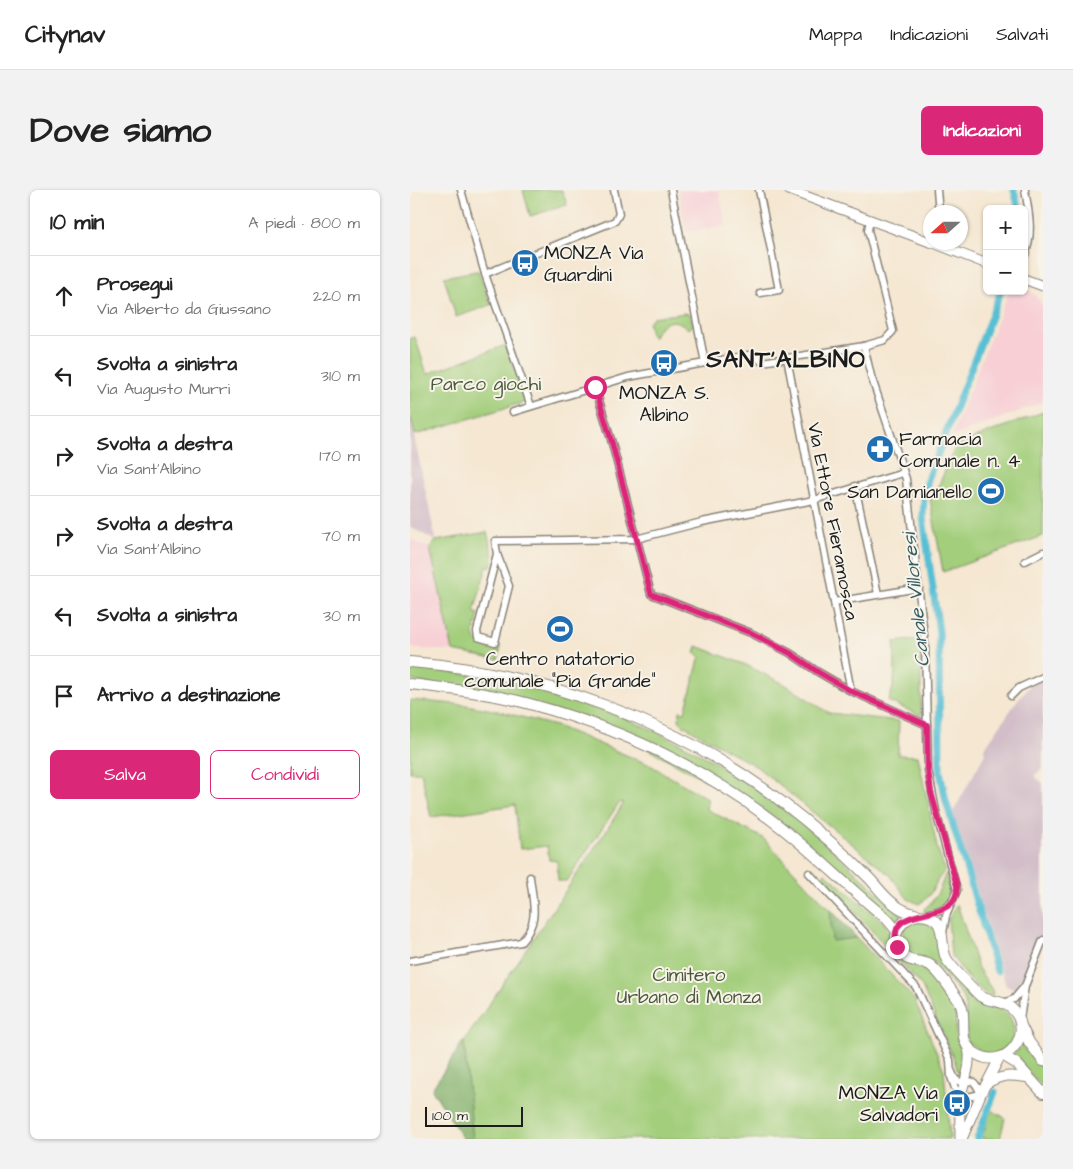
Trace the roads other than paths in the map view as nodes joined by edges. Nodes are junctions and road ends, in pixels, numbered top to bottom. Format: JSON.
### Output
{"nodes":[{"id":1,"x":461,"y":190,"type":"edge"},
{"id":2,"x":614,"y":190,"type":"edge"},
{"id":3,"x":671,"y":190,"type":"edge"},
{"id":4,"x":759,"y":190,"type":"edge"},
{"id":5,"x":789,"y":190,"type":"edge"},
{"id":6,"x":937,"y":190,"type":"edge"},
{"id":7,"x":1024,"y":190,"type":"edge"},
{"id":8,"x":938,"y":205,"type":"edge"},
{"id":9,"x":870,"y":220,"type":"junction"},
{"id":10,"x":923,"y":239,"type":"edge"},
{"id":11,"x":954,"y":250,"type":"edge"},
{"id":12,"x":1026,"y":250,"type":"edge"},
{"id":13,"x":983,"y":262,"type":"edge"},
{"id":14,"x":485,"y":274,"type":"junction"},
{"id":15,"x":1028,"y":280,"type":"edge"},
{"id":16,"x":1043,"y":286,"type":"edge"},
{"id":17,"x":760,"y":293,"type":"dead end"},
{"id":18,"x":864,"y":346,"type":"junction"},
{"id":19,"x":787,"y":358,"type":"junction"},
{"id":20,"x":705,"y":363,"type":"junction"},
{"id":21,"x":595,"y":387,"type":"junction"},
{"id":22,"x":531,"y":406,"type":"junction"},
{"id":23,"x":513,"y":412,"type":"dead end"},
{"id":24,"x":903,"y":473,"type":"junction"},
{"id":25,"x":855,"y":486,"type":"junction"},
{"id":26,"x":814,"y":500,"type":"junction"},
{"id":27,"x":636,"y":539,"type":"junction"},
{"id":28,"x":1043,"y":552,"type":"edge"},
{"id":29,"x":497,"y":554,"type":"junction"},
{"id":30,"x":1025,"y":560,"type":"dead end"},
{"id":31,"x":919,"y":588,"type":"junction"},
{"id":32,"x":878,"y":594,"type":"junction"},
{"id":33,"x":834,"y":602,"type":"junction"},
{"id":34,"x":410,"y":662,"type":"edge"},
{"id":35,"x":1043,"y":677,"type":"edge"},
{"id":36,"x":410,"y":684,"type":"edge"},
{"id":37,"x":851,"y":691,"type":"junction"},
{"id":38,"x":1011,"y":696,"type":"dead end"},
{"id":39,"x":927,"y":725,"type":"junction"},
{"id":40,"x":808,"y":873,"type":"dead end"},
{"id":41,"x":530,"y":877,"type":"dead end"},
{"id":42,"x":952,"y":902,"type":"junction"},
{"id":43,"x":920,"y":915,"type":"junction"},
{"id":44,"x":897,"y":932,"type":"junction"},
{"id":45,"x":943,"y":936,"type":"junction"},
{"id":46,"x":1043,"y":940,"type":"edge"},
{"id":47,"x":410,"y":961,"type":"edge"},
{"id":48,"x":1025,"y":986,"type":"junction"},
{"id":49,"x":1004,"y":1003,"type":"junction"},
{"id":50,"x":1020,"y":1024,"type":"junction"},
{"id":51,"x":968,"y":1046,"type":"junction"},
{"id":52,"x":1002,"y":1057,"type":"junction"},
{"id":53,"x":1043,"y":1060,"type":"edge"},
{"id":54,"x":952,"y":1070,"type":"junction"},
{"id":55,"x":1029,"y":1078,"type":"junction"},
{"id":56,"x":965,"y":1082,"type":"junction"},
{"id":57,"x":986,"y":1084,"type":"junction"},
{"id":58,"x":1043,"y":1093,"type":"edge"},
{"id":59,"x":981,"y":1094,"type":"junction"},
{"id":60,"x":962,"y":1095,"type":"junction"},
{"id":61,"x":961,"y":1139,"type":"edge"}],
"edges":[{"from":1,"to":14,"type":"street"},
{"from":2,"to":14,"type":"street"},
{"from":3,"to":20,"type":"street"},
{"from":4,"to":17,"type":"street"},
{"from":5,"to":9,"type":"street"},
{"from":6,"to":8,"type":"street"},
{"from":7,"to":12,"type":"street"},
{"from":9,"to":10,"type":"street"},
{"from":9,"to":18,"type":"street"},
{"from":11,"to":13,"type":"street"},
{"from":14,"to":22,"type":"street"},
{"from":15,"to":16,"type":"street"},
{"from":18,"to":19,"type":"street"},
{"from":18,"to":24,"type":"street"},
{"from":19,"to":20,"type":"street"},
{"from":19,"to":26,"type":"street","name":"Via Ettore Fieramosca"},
{"from":20,"to":21,"type":"street"},
{"from":21,"to":22,"type":"street"},
{"from":21,"to":27,"type":"street"},
{"from":22,"to":23,"type":"street"},
{"from":24,"to":25,"type":"street"},
{"from":24,"to":31,"type":"street"},
{"from":25,"to":26,"type":"street"},
{"from":25,"to":32,"type":"street"},
{"from":26,"to":27,"type":"street"},
{"from":26,"to":33,"type":"street","name":"Via Ettore Fieramosca"},
{"from":27,"to":29,"type":"street"},
{"from":27,"to":37,"type":"street"},
{"from":28,"to":30,"type":"street"},
{"from":29,"to":29,"type":"street"},
{"from":31,"to":32,"type":"street"},
{"from":31,"to":39,"type":"street"},
{"from":32,"to":33,"type":"street"},
{"from":33,"to":37,"type":"street","name":"Via Ettore Fieramosca"},
{"from":34,"to":43,"type":"main road"},
{"from":35,"to":38,"type":"street"},
{"from":36,"to":44,"type":"main road"},
{"from":37,"to":39,"type":"street"},
{"from":39,"to":42,"type":"street"},
{"from":40,"to":54,"type":"street"},
{"from":41,"to":47,"type":"street"},
{"from":42,"to":43,"type":"street"},
{"from":42,"to":45,"type":"street"},
{"from":43,"to":44,"type":"main road"},
{"from":43,"to":45,"type":"main road"},
{"from":44,"to":51,"type":"main road"},
{"from":45,"to":49,"type":"main road"},
{"from":46,"to":48,"type":"street"},
{"from":48,"to":49,"type":"street"},
{"from":48,"to":50,"type":"street"},
{"from":49,"to":50,"type":"main road"},
{"from":50,"to":52,"type":"main road"},
{"from":50,"to":53,"type":"main road"},
{"from":51,"to":52,"type":"main road"},
{"from":51,"to":56,"type":"street"},
{"from":52,"to":55,"type":"main road"},
{"from":52,"to":57,"type":"street"},
{"from":54,"to":56,"type":"street"},
{"from":54,"to":60,"type":"street"},
{"from":55,"to":57,"type":"street"},
{"from":55,"to":58,"type":"main road"},
{"from":56,"to":59,"type":"street"},
{"from":56,"to":60,"type":"street"},
{"from":57,"to":59,"type":"street"},
{"from":59,"to":60,"type":"street"},
{"from":59,"to":61,"type":"street"},
{"from":60,"to":61,"type":"street"}]}
